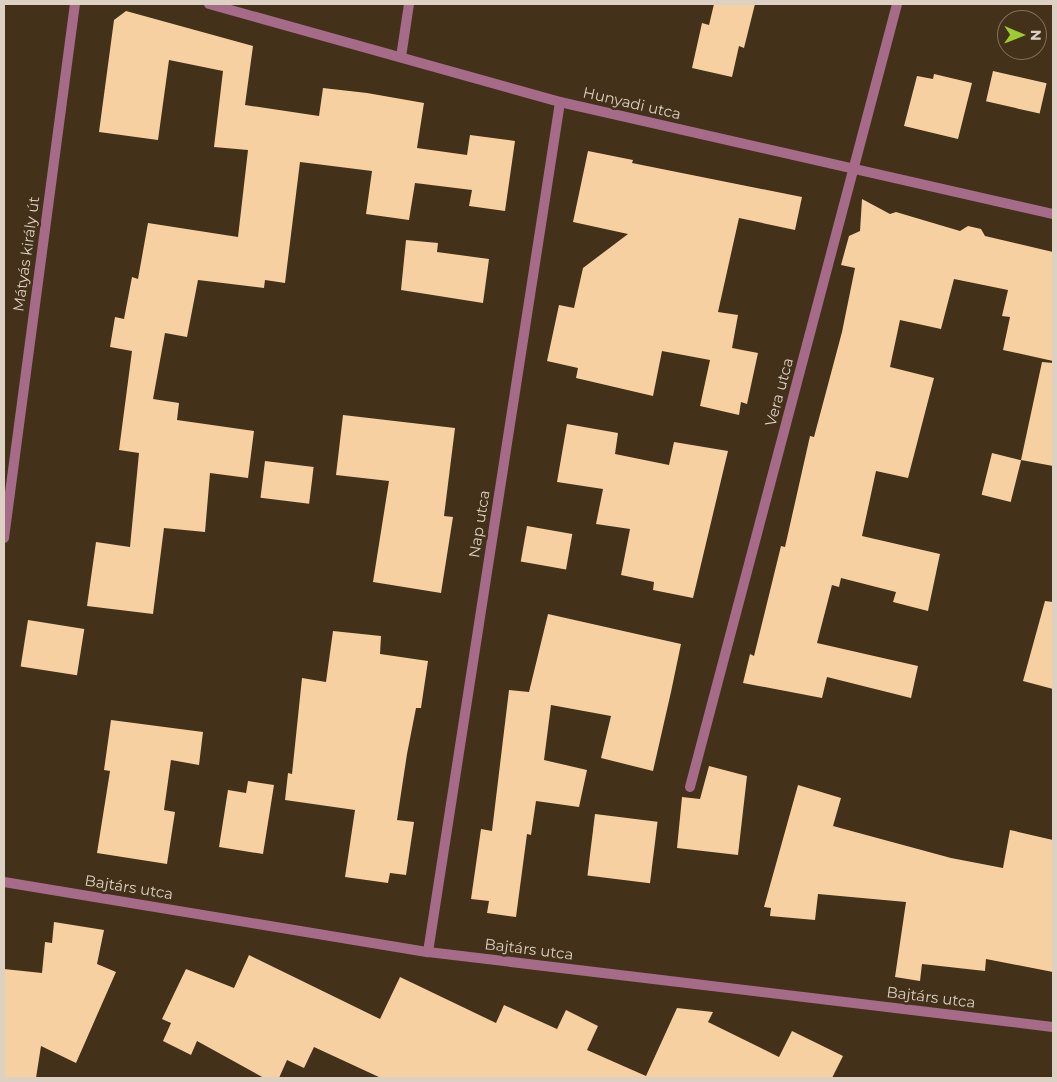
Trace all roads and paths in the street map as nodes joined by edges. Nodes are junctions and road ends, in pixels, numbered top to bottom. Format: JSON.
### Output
{"nodes":[{"id":1,"x":75,"y":4,"type":"edge"},
{"id":2,"x":209,"y":4,"type":"edge"},
{"id":3,"x":409,"y":4,"type":"edge"},
{"id":4,"x":897,"y":4,"type":"edge"},
{"id":5,"x":401,"y":57,"type":"junction"},
{"id":6,"x":560,"y":102,"type":"junction"},
{"id":7,"x":854,"y":168,"type":"junction"},
{"id":8,"x":1053,"y":214,"type":"edge"},
{"id":9,"x":4,"y":538,"type":"edge"},
{"id":10,"x":690,"y":787,"type":"dead end"},
{"id":11,"x":4,"y":882,"type":"edge"},
{"id":12,"x":428,"y":952,"type":"junction"},
{"id":13,"x":1053,"y":1027,"type":"edge"}],
"edges":[{"from":1,"to":9,"type":"street","name":"Mátyás király út"},
{"from":2,"to":5,"type":"street","name":"Hunyadi utca"},
{"from":3,"to":5,"type":"street"},
{"from":4,"to":7,"type":"street","name":"Vera utca"},
{"from":5,"to":6,"type":"street","name":"Hunyadi utca"},
{"from":6,"to":7,"type":"street","name":"Hunyadi utca"},
{"from":6,"to":12,"type":"street","name":"Nap utca"},
{"from":7,"to":8,"type":"street","name":"Hunyadi utca"},
{"from":7,"to":10,"type":"street","name":"Vera utca"},
{"from":11,"to":12,"type":"street","name":"Bajtárs utca"},
{"from":12,"to":13,"type":"street","name":"Bajtárs utca"}]}
